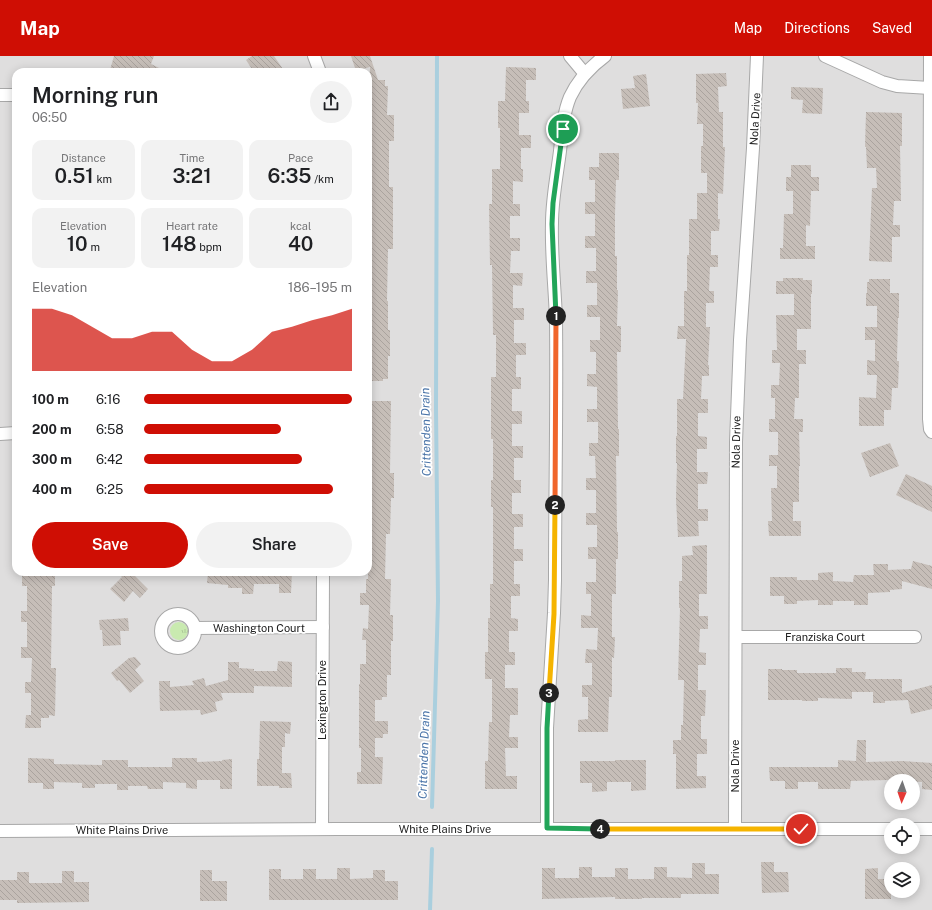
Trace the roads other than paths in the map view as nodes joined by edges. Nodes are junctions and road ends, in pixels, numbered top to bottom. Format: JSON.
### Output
{"nodes":[{"id":1,"x":314,"y":56,"type":"edge"},
{"id":2,"x":570,"y":56,"type":"edge"},
{"id":3,"x":605,"y":56,"type":"edge"},
{"id":4,"x":757,"y":56,"type":"edge"},
{"id":5,"x":825,"y":56,"type":"edge"},
{"id":6,"x":930,"y":56,"type":"edge"},
{"id":7,"x":318,"y":68,"type":"edge"},
{"id":8,"x":584,"y":74,"type":"junction"},
{"id":9,"x":930,"y":88,"type":"junction"},
{"id":10,"x":0,"y":95,"type":"edge"},
{"id":11,"x":12,"y":95,"type":"edge"},
{"id":12,"x":932,"y":432,"type":"edge"},
{"id":13,"x":12,"y":433,"type":"edge"},
{"id":14,"x":0,"y":434,"type":"edge"},
{"id":15,"x":323,"y":576,"type":"edge"},
{"id":16,"x":323,"y":627,"type":"junction"},
{"id":17,"x":195,"y":628,"type":"dead end"},
{"id":18,"x":736,"y":637,"type":"junction"},
{"id":19,"x":915,"y":637,"type":"dead end"},
{"id":20,"x":547,"y":828,"type":"junction"},
{"id":21,"x":322,"y":829,"type":"junction"},
{"id":22,"x":884,"y":829,"type":"edge"},
{"id":23,"x":920,"y":829,"type":"edge"},
{"id":24,"x":932,"y":829,"type":"edge"},
{"id":25,"x":735,"y":830,"type":"junction"},
{"id":26,"x":0,"y":831,"type":"edge"}],
"edges":[{"from":1,"to":7,"type":"street"},
{"from":2,"to":8,"type":"street"},
{"from":3,"to":8,"type":"street"},
{"from":4,"to":18,"type":"street","name":"Nola Drive"},
{"from":5,"to":9,"type":"street"},
{"from":6,"to":9,"type":"street"},
{"from":8,"to":20,"type":"street"},
{"from":9,"to":12,"type":"street"},
{"from":10,"to":11,"type":"street"},
{"from":13,"to":14,"type":"street"},
{"from":15,"to":16,"type":"street","name":"Lexington Drive"},
{"from":16,"to":17,"type":"street","name":"Washington Court"},
{"from":16,"to":21,"type":"street","name":"Lexington Drive"},
{"from":18,"to":19,"type":"street","name":"Franziska Court"},
{"from":18,"to":25,"type":"street","name":"Nola Drive"},
{"from":20,"to":21,"type":"street","name":"White Plains Drive"},
{"from":20,"to":25,"type":"street","name":"White Plains Drive"},
{"from":21,"to":26,"type":"street","name":"White Plains Drive"},
{"from":22,"to":25,"type":"street","name":"White Plains Drive"},
{"from":23,"to":24,"type":"street"}]}
